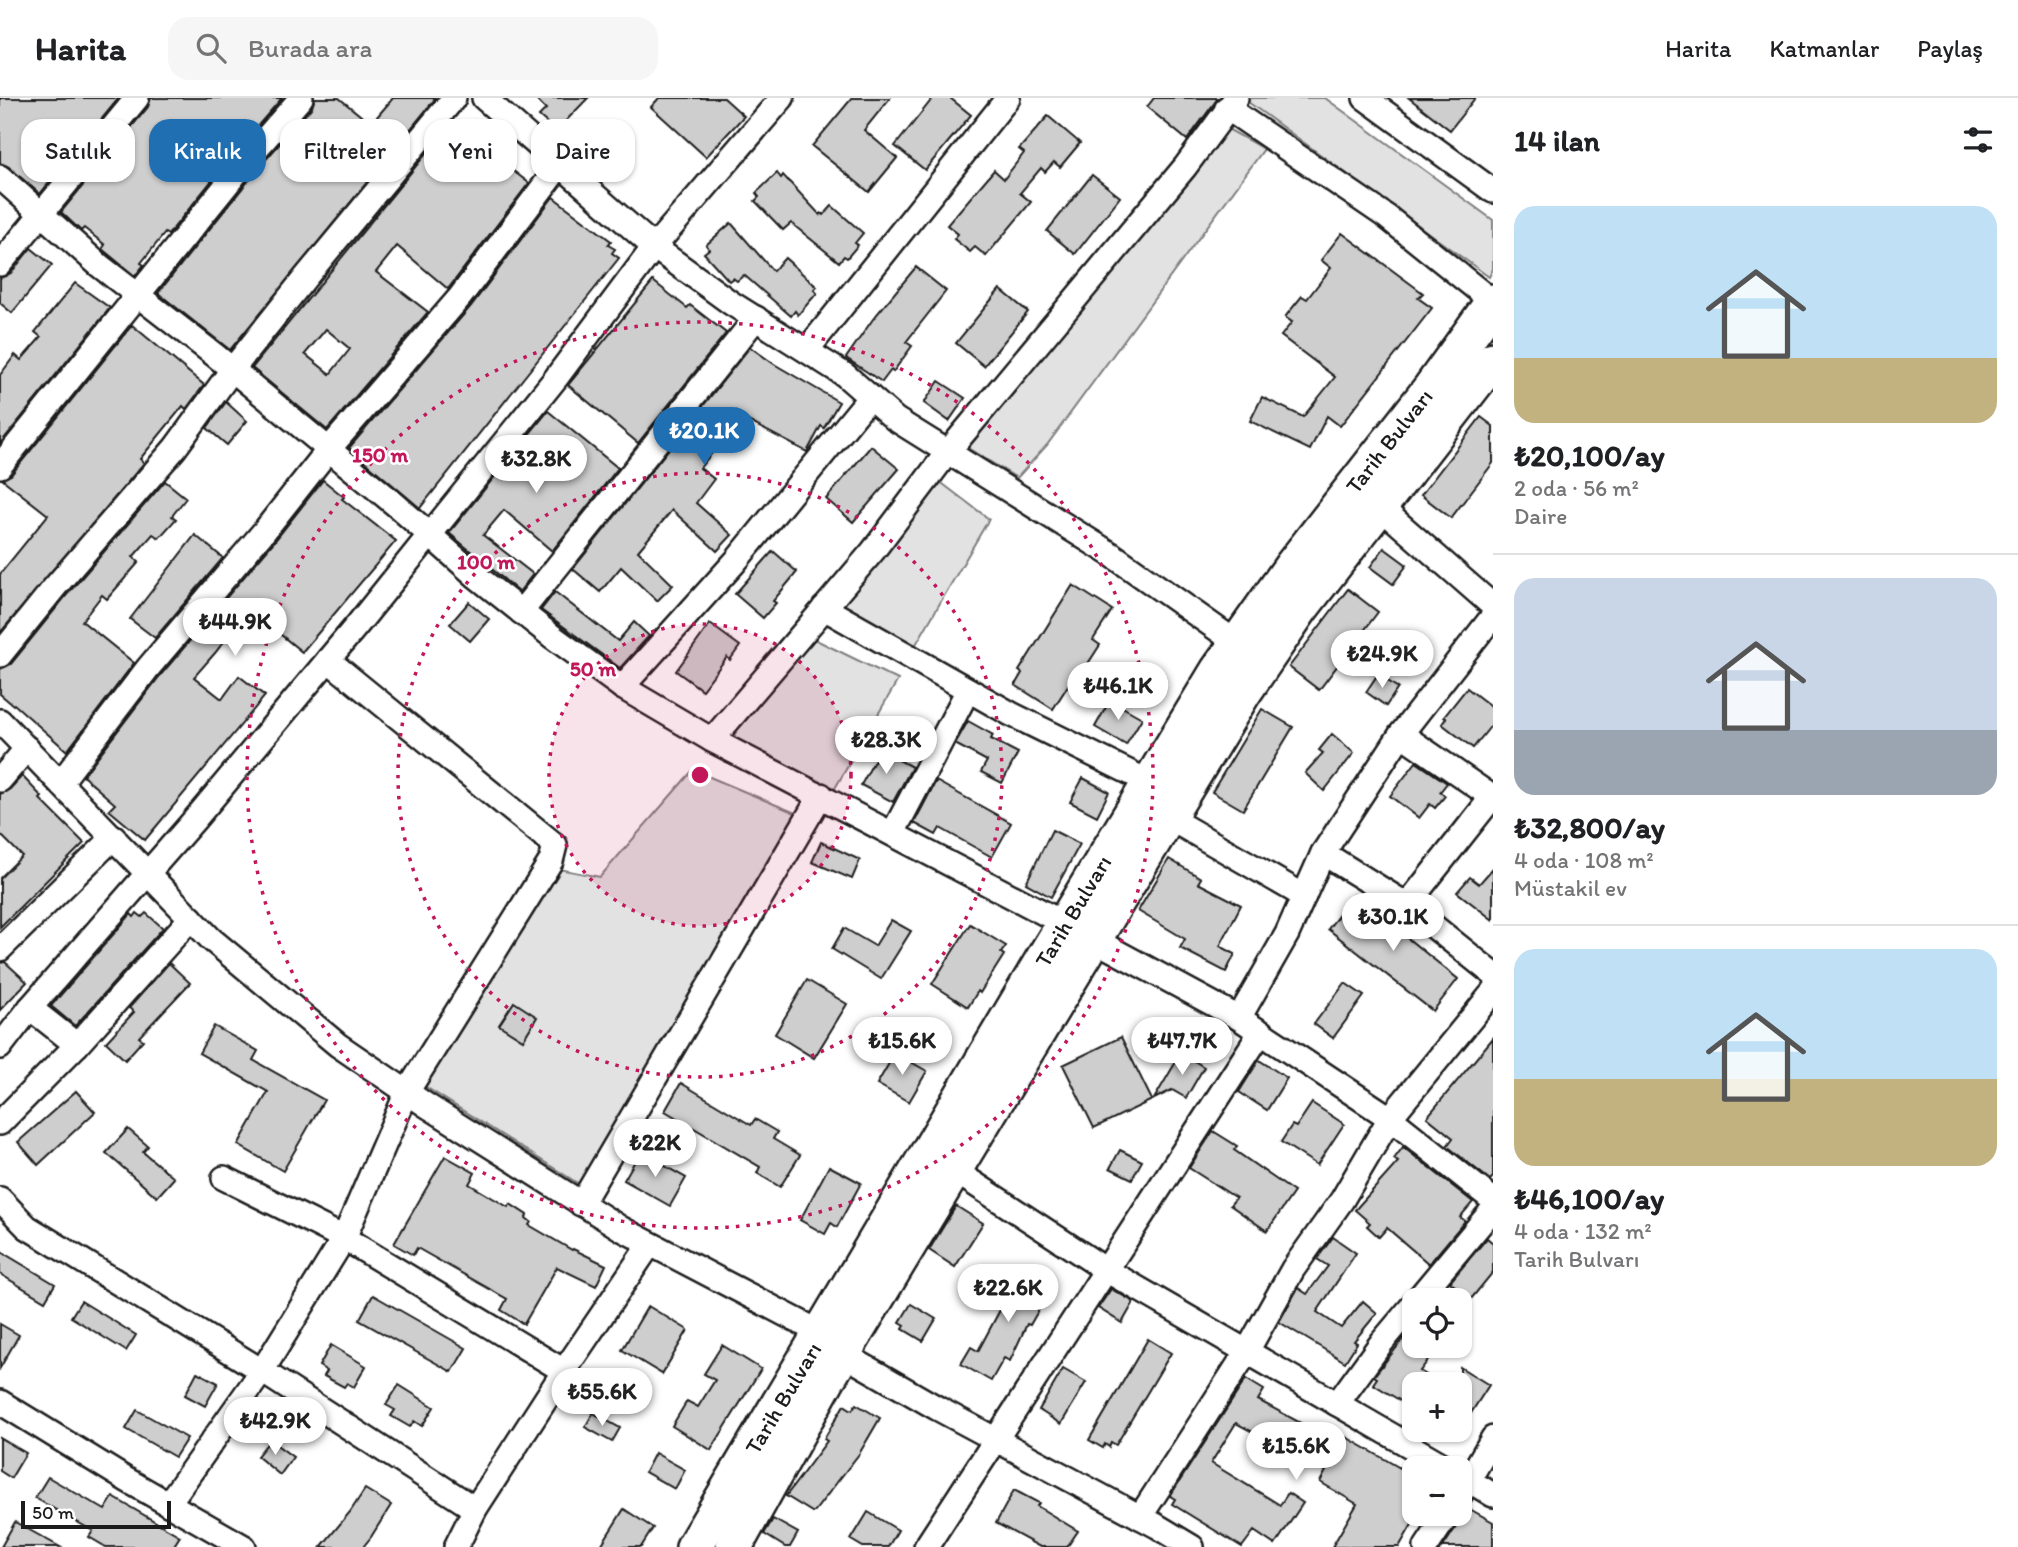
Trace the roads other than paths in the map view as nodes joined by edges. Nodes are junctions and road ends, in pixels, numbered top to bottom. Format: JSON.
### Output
{"nodes":[{"id":1,"x":137,"y":98,"type":"edge"},
{"id":2,"x":301,"y":98,"type":"edge"},
{"id":3,"x":454,"y":98,"type":"edge"},
{"id":4,"x":484,"y":98,"type":"edge"},
{"id":5,"x":781,"y":98,"type":"edge"},
{"id":6,"x":1008,"y":98,"type":"edge"},
{"id":7,"x":1365,"y":98,"type":"edge"},
{"id":8,"x":1232,"y":103,"type":"edge"},
{"id":9,"x":531,"y":141,"type":"edge"},
{"id":10,"x":0,"y":177,"type":"edge"},
{"id":11,"x":547,"y":182,"type":"edge"},
{"id":12,"x":578,"y":182,"type":"edge"},
{"id":13,"x":1493,"y":191,"type":"edge"},
{"id":14,"x":42,"y":213,"type":"junction"},
{"id":15,"x":654,"y":247,"type":"junction"},
{"id":16,"x":0,"y":264,"type":"edge"},
{"id":17,"x":138,"y":296,"type":"junction"},
{"id":18,"x":1493,"y":302,"type":"edge"},
{"id":19,"x":756,"y":318,"type":"junction"},
{"id":20,"x":807,"y":350,"type":"junction"},
{"id":21,"x":1493,"y":360,"type":"edge"},
{"id":22,"x":232,"y":370,"type":"junction"},
{"id":23,"x":870,"y":397,"type":"junction"},
{"id":24,"x":329,"y":449,"type":"junction"},
{"id":25,"x":947,"y":453,"type":"junction"},
{"id":26,"x":0,"y":466,"type":"edge"},
{"id":27,"x":1380,"y":507,"type":"junction"},
{"id":28,"x":430,"y":534,"type":"junction"},
{"id":29,"x":1493,"y":606,"type":"edge"},
{"id":30,"x":824,"y":608,"type":"junction"},
{"id":31,"x":521,"y":612,"type":"junction"},
{"id":32,"x":1493,"y":616,"type":"edge"},
{"id":33,"x":1237,"y":643,"type":"junction"},
{"id":34,"x":0,"y":655,"type":"edge"},
{"id":35,"x":328,"y":660,"type":"junction"},
{"id":36,"x":622,"y":687,"type":"junction"},
{"id":37,"x":968,"y":690,"type":"junction"},
{"id":38,"x":0,"y":721,"type":"edge"},
{"id":39,"x":1401,"y":734,"type":"junction"},
{"id":40,"x":712,"y":740,"type":"junction"},
{"id":41,"x":27,"y":748,"type":"junction"},
{"id":42,"x":0,"y":780,"type":"edge"},
{"id":43,"x":61,"y":782,"type":"junction"},
{"id":44,"x":1151,"y":783,"type":"junction"},
{"id":45,"x":821,"y":795,"type":"junction"},
{"id":46,"x":1493,"y":797,"type":"edge"},
{"id":47,"x":1169,"y":818,"type":"junction"},
{"id":48,"x":893,"y":833,"type":"junction"},
{"id":49,"x":114,"y":837,"type":"junction"},
{"id":50,"x":1323,"y":853,"type":"junction"},
{"id":51,"x":148,"y":874,"type":"junction"},
{"id":52,"x":1304,"y":896,"type":"junction"},
{"id":53,"x":1407,"y":905,"type":"junction"},
{"id":54,"x":191,"y":918,"type":"junction"},
{"id":55,"x":1079,"y":931,"type":"junction"},
{"id":56,"x":0,"y":949,"type":"edge"},
{"id":57,"x":1493,"y":974,"type":"edge"},
{"id":58,"x":1493,"y":992,"type":"edge"},
{"id":59,"x":30,"y":1008,"type":"junction"},
{"id":60,"x":1239,"y":1018,"type":"junction"},
{"id":61,"x":1261,"y":1032,"type":"junction"},
{"id":62,"x":77,"y":1045,"type":"junction"},
{"id":63,"x":0,"y":1047,"type":"edge"},
{"id":64,"x":407,"y":1092,"type":"junction"},
{"id":65,"x":1390,"y":1118,"type":"junction"},
{"id":66,"x":0,"y":1124,"type":"edge"},
{"id":67,"x":955,"y":1171,"type":"junction"},
{"id":68,"x":224,"y":1178,"type":"dead end"},
{"id":69,"x":0,"y":1199,"type":"edge"},
{"id":70,"x":1493,"y":1200,"type":"edge"},
{"id":71,"x":581,"y":1204,"type":"junction"},
{"id":72,"x":1493,"y":1209,"type":"edge"},
{"id":73,"x":344,"y":1238,"type":"junction"},
{"id":74,"x":650,"y":1244,"type":"junction"},
{"id":75,"x":1106,"y":1270,"type":"junction"},
{"id":76,"x":1427,"y":1288,"type":"edge"},
{"id":77,"x":1402,"y":1318,"type":"edge"},
{"id":78,"x":832,"y":1344,"type":"junction"},
{"id":79,"x":1246,"y":1353,"type":"junction"},
{"id":80,"x":262,"y":1371,"type":"junction"},
{"id":81,"x":564,"y":1371,"type":"junction"},
{"id":82,"x":0,"y":1402,"type":"edge"},
{"id":83,"x":1337,"y":1404,"type":"junction"},
{"id":84,"x":1493,"y":1438,"type":"edge"},
{"id":85,"x":995,"y":1439,"type":"junction"},
{"id":86,"x":1427,"y":1456,"type":"edge"},
{"id":87,"x":1472,"y":1470,"type":"edge"},
{"id":88,"x":1472,"y":1487,"type":"edge"},
{"id":89,"x":1493,"y":1495,"type":"edge"},
{"id":90,"x":169,"y":1504,"type":"junction"},
{"id":91,"x":475,"y":1509,"type":"junction"},
{"id":92,"x":1140,"y":1517,"type":"junction"},
{"id":93,"x":1440,"y":1526,"type":"edge"},
{"id":94,"x":240,"y":1546,"type":"edge"},
{"id":95,"x":456,"y":1547,"type":"edge"},
{"id":96,"x":694,"y":1547,"type":"edge"},
{"id":97,"x":734,"y":1547,"type":"edge"},
{"id":98,"x":926,"y":1547,"type":"edge"},
{"id":99,"x":1192,"y":1547,"type":"edge"},
{"id":100,"x":1426,"y":1547,"type":"edge"}],
"edges":[{"from":1,"to":14,"type":"street"},
{"from":2,"to":17,"type":"street"},
{"from":3,"to":22,"type":"street"},
{"from":4,"to":9,"type":"street"},
{"from":5,"to":15,"type":"street"},
{"from":6,"to":20,"type":"street"},
{"from":7,"to":13,"type":"street"},
{"from":8,"to":18,"type":"street"},
{"from":8,"to":25,"type":"street"},
{"from":10,"to":14,"type":"street"},
{"from":11,"to":24,"type":"street"},
{"from":12,"to":15,"type":"street"},
{"from":14,"to":16,"type":"street"},
{"from":14,"to":17,"type":"street"},
{"from":15,"to":19,"type":"street"},
{"from":15,"to":28,"type":"street"},
{"from":17,"to":22,"type":"street"},
{"from":17,"to":26,"type":"street"},
{"from":18,"to":33,"type":"main road","name":"Tarih Bulvarı"},
{"from":19,"to":20,"type":"street"},
{"from":19,"to":31,"type":"street"},
{"from":20,"to":23,"type":"street"},
{"from":21,"to":27,"type":"main road"},
{"from":22,"to":24,"type":"street"},
{"from":22,"to":34,"type":"street"},
{"from":23,"to":25,"type":"street"},
{"from":23,"to":36,"type":"street"},
{"from":24,"to":28,"type":"street"},
{"from":24,"to":43,"type":"street"},
{"from":25,"to":30,"type":"street"},
{"from":25,"to":33,"type":"street"},
{"from":27,"to":29,"type":"street"},
{"from":27,"to":47,"type":"main road"},
{"from":28,"to":31,"type":"street"},
{"from":28,"to":35,"type":"street"},
{"from":30,"to":37,"type":"street"},
{"from":30,"to":40,"type":"street"},
{"from":31,"to":36,"type":"street"},
{"from":32,"to":39,"type":"street"},
{"from":33,"to":44,"type":"main road","name":"Tarih Bulvarı"},
{"from":35,"to":51,"type":"street"},
{"from":35,"to":64,"type":"street"},
{"from":36,"to":40,"type":"street"},
{"from":37,"to":44,"type":"street"},
{"from":37,"to":48,"type":"street"},
{"from":38,"to":41,"type":"street"},
{"from":39,"to":46,"type":"street"},
{"from":39,"to":50,"type":"street"},
{"from":40,"to":45,"type":"street"},
{"from":41,"to":42,"type":"street"},
{"from":41,"to":43,"type":"street"},
{"from":43,"to":49,"type":"street"},
{"from":44,"to":55,"type":"main road","name":"Tarih Bulvarı"},
{"from":45,"to":48,"type":"street"},
{"from":45,"to":71,"type":"street"},
{"from":46,"to":53,"type":"street"},
{"from":47,"to":52,"type":"street"},
{"from":47,"to":55,"type":"main road"},
{"from":48,"to":55,"type":"street"},
{"from":49,"to":51,"type":"street"},
{"from":49,"to":56,"type":"street"},
{"from":50,"to":52,"type":"street"},
{"from":50,"to":53,"type":"street"},
{"from":51,"to":54,"type":"street"},
{"from":51,"to":59,"type":"street"},
{"from":52,"to":60,"type":"street"},
{"from":53,"to":57,"type":"street"},
{"from":54,"to":62,"type":"street"},
{"from":54,"to":64,"type":"street"},
{"from":55,"to":60,"type":"street"},
{"from":55,"to":67,"type":"main road"},
{"from":55,"to":78,"type":"main road","name":"Tarih Bulvarı"},
{"from":58,"to":65,"type":"street"},
{"from":59,"to":62,"type":"street"},
{"from":59,"to":63,"type":"street"},
{"from":60,"to":61,"type":"street"},
{"from":61,"to":65,"type":"street"},
{"from":61,"to":75,"type":"street"},
{"from":62,"to":66,"type":"street"},
{"from":64,"to":71,"type":"street"},
{"from":64,"to":73,"type":"street"},
{"from":65,"to":70,"type":"street"},
{"from":65,"to":79,"type":"street"},
{"from":67,"to":75,"type":"street"},
{"from":67,"to":78,"type":"main road"},
{"from":68,"to":73,"type":"street"},
{"from":69,"to":80,"type":"street"},
{"from":71,"to":74,"type":"street"},
{"from":72,"to":76,"type":"street"},
{"from":73,"to":80,"type":"street"},
{"from":73,"to":81,"type":"street"},
{"from":74,"to":78,"type":"street"},
{"from":74,"to":81,"type":"street"},
{"from":75,"to":79,"type":"street"},
{"from":75,"to":85,"type":"street"},
{"from":77,"to":83,"type":"street"},
{"from":78,"to":85,"type":"street"},
{"from":78,"to":96,"type":"main road","name":"Tarih Bulvarı"},
{"from":78,"to":97,"type":"main road"},
{"from":79,"to":83,"type":"street"},
{"from":79,"to":92,"type":"street"},
{"from":80,"to":90,"type":"street"},
{"from":80,"to":91,"type":"street"},
{"from":81,"to":91,"type":"street"},
{"from":82,"to":90,"type":"street"},
{"from":83,"to":86,"type":"street"},
{"from":84,"to":87,"type":"street"},
{"from":85,"to":92,"type":"street"},
{"from":85,"to":98,"type":"street"},
{"from":88,"to":89,"type":"street"},
{"from":90,"to":94,"type":"street"},
{"from":91,"to":95,"type":"street"},
{"from":92,"to":99,"type":"street"},
{"from":93,"to":100,"type":"street"}]}
